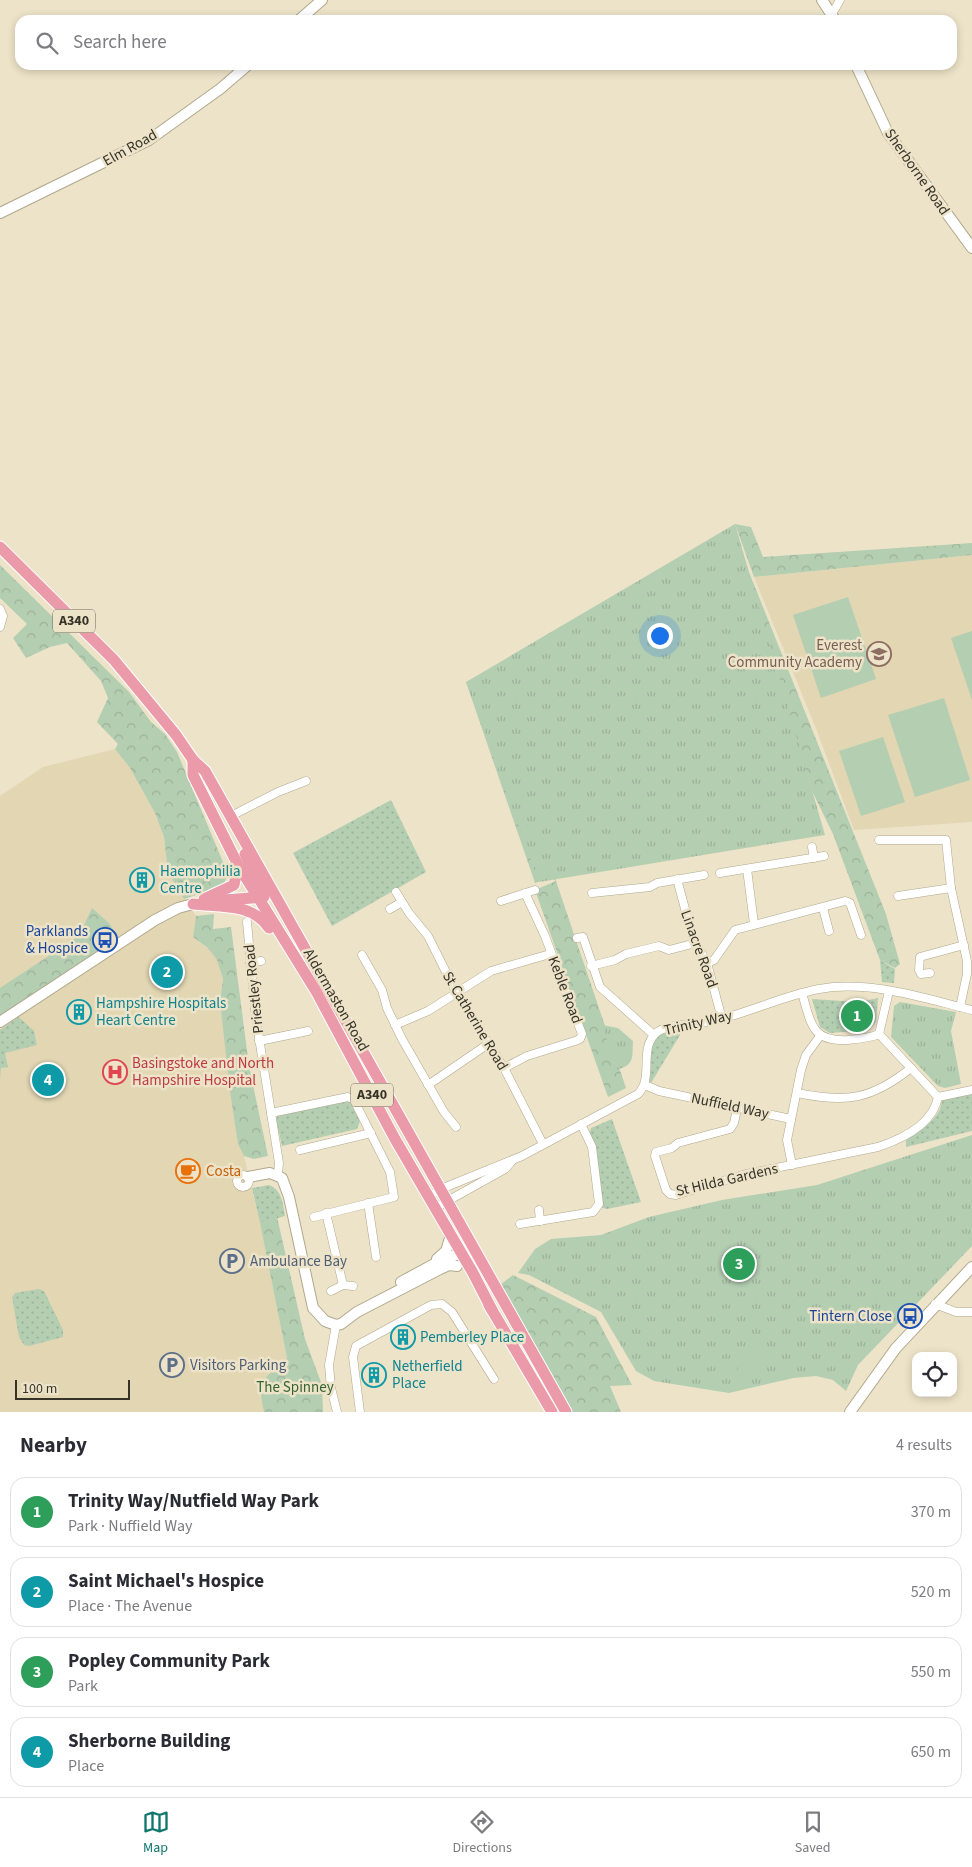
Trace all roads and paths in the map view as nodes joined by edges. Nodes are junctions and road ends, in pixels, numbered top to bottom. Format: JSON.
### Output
{"nodes":[{"id":1,"x":322,"y":0,"type":"edge"},
{"id":2,"x":822,"y":0,"type":"edge"},
{"id":3,"x":840,"y":0,"type":"edge"},
{"id":4,"x":306,"y":15,"type":"edge"},
{"id":5,"x":832,"y":15,"type":"edge"},
{"id":6,"x":834,"y":15,"type":"edge"},
{"id":7,"x":242,"y":70,"type":"edge"},
{"id":8,"x":858,"y":70,"type":"edge"},
{"id":9,"x":0,"y":213,"type":"edge"},
{"id":10,"x":972,"y":248,"type":"edge"},
{"id":11,"x":0,"y":547,"type":"edge"},
{"id":12,"x":0,"y":608,"type":"edge"},
{"id":13,"x":0,"y":627,"type":"edge"},
{"id":14,"x":193,"y":760,"type":"junction"},
{"id":15,"x":306,"y":781,"type":"dead end"},
{"id":16,"x":233,"y":815,"type":"junction"},
{"id":17,"x":216,"y":824,"type":"junction"},
{"id":18,"x":879,"y":840,"type":"dead end"},
{"id":19,"x":246,"y":846,"type":"junction"},
{"id":20,"x":812,"y":847,"type":"dead end"},
{"id":21,"x":824,"y":856,"type":"dead end"},
{"id":22,"x":814,"y":858,"type":"junction"},
{"id":23,"x":238,"y":866,"type":"junction"},
{"id":24,"x":747,"y":869,"type":"junction"},
{"id":25,"x":720,"y":873,"type":"dead end"},
{"id":26,"x":704,"y":875,"type":"dead end"},
{"id":27,"x":677,"y":879,"type":"junction"},
{"id":28,"x":597,"y":883,"type":"dead end"},
{"id":29,"x":951,"y":888,"type":"junction"},
{"id":30,"x":535,"y":890,"type":"dead end"},
{"id":31,"x":396,"y":892,"type":"dead end"},
{"id":32,"x":525,"y":893,"type":"junction"},
{"id":33,"x":276,"y":895,"type":"junction"},
{"id":34,"x":898,"y":896,"type":"dead end"},
{"id":35,"x":258,"y":898,"type":"junction"},
{"id":36,"x":501,"y":901,"type":"dead end"},
{"id":37,"x":402,"y":902,"type":"junction"},
{"id":38,"x":193,"y":904,"type":"junction"},
{"id":39,"x":823,"y":908,"type":"junction"},
{"id":40,"x":390,"y":909,"type":"dead end"},
{"id":41,"x":250,"y":910,"type":"junction"},
{"id":42,"x":246,"y":922,"type":"dead end"},
{"id":43,"x":754,"y":924,"type":"junction"},
{"id":44,"x":829,"y":931,"type":"dead end"},
{"id":45,"x":860,"y":935,"type":"dead end"},
{"id":46,"x":577,"y":938,"type":"dead end"},
{"id":47,"x":696,"y":943,"type":"junction"},
{"id":48,"x":964,"y":945,"type":"junction"},
{"id":49,"x":550,"y":954,"type":"junction"},
{"id":50,"x":362,"y":955,"type":"dead end"},
{"id":51,"x":969,"y":955,"type":"edge"},
{"id":52,"x":261,"y":961,"type":"dead end"},
{"id":53,"x":250,"y":963,"type":"junction"},
{"id":54,"x":707,"y":963,"type":"junction"},
{"id":55,"x":591,"y":966,"type":"junction"},
{"id":56,"x":930,"y":973,"type":"dead end"},
{"id":57,"x":316,"y":991,"type":"junction"},
{"id":58,"x":889,"y":991,"type":"junction"},
{"id":59,"x":456,"y":992,"type":"junction"},
{"id":60,"x":802,"y":993,"type":"junction"},
{"id":61,"x":960,"y":1007,"type":"junction"},
{"id":62,"x":972,"y":1010,"type":"edge"},
{"id":63,"x":722,"y":1019,"type":"junction"},
{"id":64,"x":0,"y":1022,"type":"edge"},
{"id":65,"x":395,"y":1025,"type":"junction"},
{"id":66,"x":308,"y":1031,"type":"dead end"},
{"id":67,"x":879,"y":1034,"type":"junction"},
{"id":68,"x":654,"y":1035,"type":"junction"},
{"id":69,"x":820,"y":1036,"type":"junction"},
{"id":70,"x":259,"y":1041,"type":"junction"},
{"id":71,"x":488,"y":1044,"type":"junction"},
{"id":72,"x":504,"y":1068,"type":"junction"},
{"id":73,"x":911,"y":1068,"type":"junction"},
{"id":74,"x":428,"y":1085,"type":"junction"},
{"id":75,"x":646,"y":1085,"type":"junction"},
{"id":76,"x":972,"y":1090,"type":"edge"},
{"id":77,"x":797,"y":1093,"type":"junction"},
{"id":78,"x":938,"y":1097,"type":"junction"},
{"id":79,"x":737,"y":1109,"type":"junction"},
{"id":80,"x":271,"y":1113,"type":"junction"},
{"id":81,"x":791,"y":1119,"type":"junction"},
{"id":82,"x":580,"y":1124,"type":"junction"},
{"id":83,"x":456,"y":1127,"type":"dead end"},
{"id":84,"x":371,"y":1133,"type":"junction"},
{"id":85,"x":543,"y":1144,"type":"junction"},
{"id":86,"x":300,"y":1150,"type":"dead end"},
{"id":87,"x":512,"y":1161,"type":"junction"},
{"id":88,"x":792,"y":1165,"type":"junction"},
{"id":89,"x":276,"y":1174,"type":"junction"},
{"id":90,"x":248,"y":1180,"type":"dead end"},
{"id":91,"x":441,"y":1189,"type":"junction"},
{"id":92,"x":428,"y":1197,"type":"junction"},
{"id":93,"x":449,"y":1201,"type":"junction"},
{"id":94,"x":368,"y":1203,"type":"junction"},
{"id":95,"x":435,"y":1208,"type":"junction"},
{"id":96,"x":539,"y":1210,"type":"dead end"},
{"id":97,"x":326,"y":1214,"type":"junction"},
{"id":98,"x":314,"y":1217,"type":"dead end"},
{"id":99,"x":540,"y":1221,"type":"junction"},
{"id":100,"x":520,"y":1224,"type":"dead end"},
{"id":101,"x":451,"y":1235,"type":"junction"},
{"id":102,"x":461,"y":1253,"type":"junction"},
{"id":103,"x":478,"y":1254,"type":"junction"},
{"id":104,"x":376,"y":1257,"type":"dead end"},
{"id":105,"x":457,"y":1266,"type":"junction"},
{"id":106,"x":972,"y":1267,"type":"edge"},
{"id":107,"x":408,"y":1278,"type":"junction"},
{"id":108,"x":343,"y":1285,"type":"junction"},
{"id":109,"x":353,"y":1286,"type":"dead end"},
{"id":110,"x":331,"y":1291,"type":"dead end"},
{"id":111,"x":935,"y":1304,"type":"junction"},
{"id":112,"x":492,"y":1310,"type":"junction"},
{"id":113,"x":356,"y":1312,"type":"junction"},
{"id":114,"x":972,"y":1312,"type":"edge"},
{"id":115,"x":336,"y":1325,"type":"junction"},
{"id":116,"x":494,"y":1379,"type":"dead end"},
{"id":117,"x":337,"y":1412,"type":"edge"},
{"id":118,"x":360,"y":1412,"type":"edge"},
{"id":119,"x":552,"y":1412,"type":"edge"},
{"id":120,"x":566,"y":1412,"type":"edge"},
{"id":121,"x":850,"y":1412,"type":"edge"}],
"edges":[{"from":1,"to":4,"type":"street"},
{"from":2,"to":5,"type":"street"},
{"from":3,"to":6,"type":"street"},
{"from":7,"to":9,"type":"street","name":"Elm Road"},
{"from":8,"to":10,"type":"street","name":"Sherborne Road"},
{"from":11,"to":14,"type":"main road","name":"Aldermaston Road","number":"A340"},
{"from":12,"to":13,"type":"street"},
{"from":14,"to":16,"type":"main road","name":"Aldermaston Road","number":"A340"},
{"from":14,"to":17,"type":"main road","name":"Aldermaston Road","number":"A340"},
{"from":15,"to":16,"type":"street"},
{"from":16,"to":17,"type":"main road"},
{"from":16,"to":19,"type":"main road","name":"Aldermaston Road","number":"A340"},
{"from":17,"to":23,"type":"main road","name":"Aldermaston Road","number":"A340"},
{"from":18,"to":29,"type":"street"},
{"from":19,"to":33,"type":"main road","name":"Aldermaston Road","number":"A340"},
{"from":19,"to":35,"type":"main road","number":"A340"},
{"from":20,"to":22,"type":"street"},
{"from":21,"to":22,"type":"street"},
{"from":22,"to":24,"type":"street"},
{"from":23,"to":35,"type":"main road","name":"Aldermaston Road","number":"A340"},
{"from":23,"to":38,"type":"main road"},
{"from":24,"to":25,"type":"street"},
{"from":24,"to":43,"type":"street"},
{"from":26,"to":27,"type":"street"},
{"from":27,"to":28,"type":"street"},
{"from":27,"to":47,"type":"street","name":"Linacre Road"},
{"from":29,"to":34,"type":"street"},
{"from":29,"to":48,"type":"street"},
{"from":30,"to":32,"type":"street"},
{"from":31,"to":37,"type":"street","name":"St Catherine Road"},
{"from":32,"to":36,"type":"street"},
{"from":32,"to":49,"type":"street","name":"Keble Road"},
{"from":33,"to":35,"type":"main road"},
{"from":33,"to":91,"type":"main road","name":"Aldermaston Road","number":"A340"},
{"from":35,"to":38,"type":"main road"},
{"from":35,"to":41,"type":"main road"},
{"from":35,"to":57,"type":"main road","name":"Aldermaston Road","number":"A340"},
{"from":37,"to":40,"type":"street"},
{"from":37,"to":59,"type":"street","name":"St Catherine Road"},
{"from":38,"to":41,"type":"main road"},
{"from":38,"to":64,"type":"street"},
{"from":39,"to":43,"type":"street"},
{"from":39,"to":44,"type":"street"},
{"from":39,"to":45,"type":"street"},
{"from":41,"to":57,"type":"main road","number":"A340"},
{"from":42,"to":53,"type":"street","name":"Priestley Road"},
{"from":43,"to":54,"type":"street"},
{"from":46,"to":55,"type":"street"},
{"from":47,"to":54,"type":"street","name":"Linacre Road"},
{"from":47,"to":55,"type":"street"},
{"from":48,"to":51,"type":"street"},
{"from":48,"to":56,"type":"street"},
{"from":49,"to":59,"type":"street"},
{"from":49,"to":72,"type":"street","name":"Keble Road"},
{"from":50,"to":65,"type":"street"},
{"from":51,"to":61,"type":"street"},
{"from":52,"to":53,"type":"street"},
{"from":53,"to":70,"type":"street","name":"Priestley Road"},
{"from":54,"to":63,"type":"street","name":"Linacre Road"},
{"from":55,"to":68,"type":"street"},
{"from":57,"to":92,"type":"main road","name":"Aldermaston Road","number":"A340"},
{"from":58,"to":60,"type":"street","name":"Trinity Way"},
{"from":58,"to":61,"type":"street","name":"Trinity Way"},
{"from":58,"to":67,"type":"street"},
{"from":59,"to":65,"type":"street"},
{"from":59,"to":71,"type":"street","name":"St Catherine Road"},
{"from":60,"to":63,"type":"street","name":"Trinity Way"},
{"from":60,"to":69,"type":"street"},
{"from":61,"to":62,"type":"street","name":"Trinity Way"},
{"from":63,"to":68,"type":"street","name":"Trinity Way"},
{"from":65,"to":74,"type":"street"},
{"from":66,"to":70,"type":"street"},
{"from":67,"to":69,"type":"street"},
{"from":67,"to":73,"type":"street"},
{"from":68,"to":75,"type":"street","name":"Trinity Way"},
{"from":69,"to":77,"type":"street"},
{"from":70,"to":80,"type":"street","name":"Priestley Road"},
{"from":71,"to":72,"type":"street","name":"St Catherine Road"},
{"from":71,"to":74,"type":"street"},
{"from":72,"to":85,"type":"street","name":"St Catherine Road"},
{"from":73,"to":77,"type":"street"},
{"from":73,"to":78,"type":"street"},
{"from":74,"to":83,"type":"street"},
{"from":75,"to":79,"type":"street","name":"Nuffield Way"},
{"from":75,"to":82,"type":"street"},
{"from":76,"to":78,"type":"street"},
{"from":77,"to":81,"type":"street"},
{"from":78,"to":88,"type":"street"},
{"from":79,"to":81,"type":"street","name":"Nuffield Way"},
{"from":79,"to":88,"type":"street","name":"St Hilda Gardens"},
{"from":80,"to":84,"type":"street"},
{"from":80,"to":89,"type":"street","name":"Priestley Road"},
{"from":81,"to":88,"type":"street","name":"St Hilda Gardens"},
{"from":82,"to":85,"type":"street"},
{"from":82,"to":99,"type":"street"},
{"from":84,"to":86,"type":"street"},
{"from":84,"to":94,"type":"street"},
{"from":85,"to":87,"type":"street"},
{"from":87,"to":91,"type":"street"},
{"from":87,"to":93,"type":"street"},
{"from":89,"to":90,"type":"street"},
{"from":89,"to":115,"type":"street","name":"Priestley Road"},
{"from":91,"to":92,"type":"street"},
{"from":91,"to":93,"type":"main road","name":"Aldermaston Road","number":"A340"},
{"from":92,"to":95,"type":"main road","name":"Aldermaston Road","number":"A340"},
{"from":93,"to":95,"type":"street"},
{"from":93,"to":102,"type":"main road","name":"Aldermaston Road","number":"A340"},
{"from":93,"to":103,"type":"main road","name":"Aldermaston Road","number":"A340"},
{"from":94,"to":97,"type":"street"},
{"from":94,"to":104,"type":"street"},
{"from":95,"to":101,"type":"main road","name":"Aldermaston Road","number":"A340"},
{"from":96,"to":99,"type":"street"},
{"from":97,"to":98,"type":"street"},
{"from":97,"to":108,"type":"street"},
{"from":99,"to":100,"type":"street"},
{"from":101,"to":102,"type":"main road","name":"Aldermaston Road","number":"A340"},
{"from":101,"to":107,"type":"street"},
{"from":102,"to":103,"type":"main road"},
{"from":102,"to":105,"type":"main road","name":"Aldermaston Road","number":"A340"},
{"from":102,"to":107,"type":"street"},
{"from":102,"to":112,"type":"main road","name":"Aldermaston Road","number":"A340"},
{"from":103,"to":120,"type":"main road","name":"Aldermaston Road","number":"A340"},
{"from":105,"to":112,"type":"main road","name":"Aldermaston Road","number":"A340"},
{"from":105,"to":113,"type":"street"},
{"from":106,"to":111,"type":"street"},
{"from":107,"to":113,"type":"street"},
{"from":108,"to":109,"type":"street"},
{"from":108,"to":110,"type":"street"},
{"from":111,"to":114,"type":"street"},
{"from":111,"to":121,"type":"street"},
{"from":112,"to":119,"type":"main road","name":"Aldermaston Road","number":"A340"},
{"from":113,"to":115,"type":"street"},
{"from":115,"to":117,"type":"street"},
{"from":116,"to":118,"type":"street"}]}
